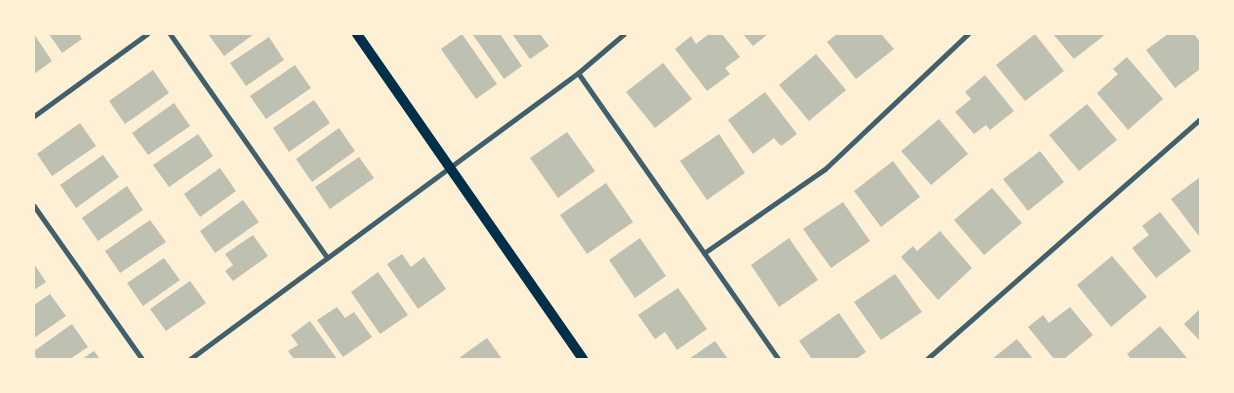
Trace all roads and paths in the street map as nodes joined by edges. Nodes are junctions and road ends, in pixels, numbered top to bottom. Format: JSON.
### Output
{"nodes":[{"id":1,"x":147,"y":34,"type":"edge"},
{"id":2,"x":170,"y":34,"type":"edge"},
{"id":3,"x":357,"y":34,"type":"edge"},
{"id":4,"x":624,"y":34,"type":"edge"},
{"id":5,"x":968,"y":34,"type":"edge"},
{"id":6,"x":578,"y":73,"type":"junction"},
{"id":7,"x":34,"y":116,"type":"edge"},
{"id":8,"x":1200,"y":119,"type":"edge"},
{"id":9,"x":451,"y":166,"type":"junction"},
{"id":10,"x":34,"y":206,"type":"edge"},
{"id":11,"x":704,"y":253,"type":"junction"},
{"id":12,"x":327,"y":258,"type":"junction"},
{"id":13,"x":142,"y":359,"type":"edge"},
{"id":14,"x":190,"y":359,"type":"edge"},
{"id":15,"x":583,"y":359,"type":"edge"},
{"id":16,"x":778,"y":359,"type":"edge"},
{"id":17,"x":927,"y":359,"type":"edge"}],
"edges":[{"from":1,"to":7,"type":"street"},
{"from":2,"to":12,"type":"street"},
{"from":3,"to":9,"type":"main road"},
{"from":4,"to":6,"type":"street"},
{"from":5,"to":11,"type":"street"},
{"from":6,"to":9,"type":"street"},
{"from":6,"to":11,"type":"street"},
{"from":8,"to":17,"type":"street"},
{"from":9,"to":12,"type":"street"},
{"from":9,"to":15,"type":"main road"},
{"from":10,"to":13,"type":"street"},
{"from":11,"to":16,"type":"street"},
{"from":12,"to":14,"type":"street"}]}
